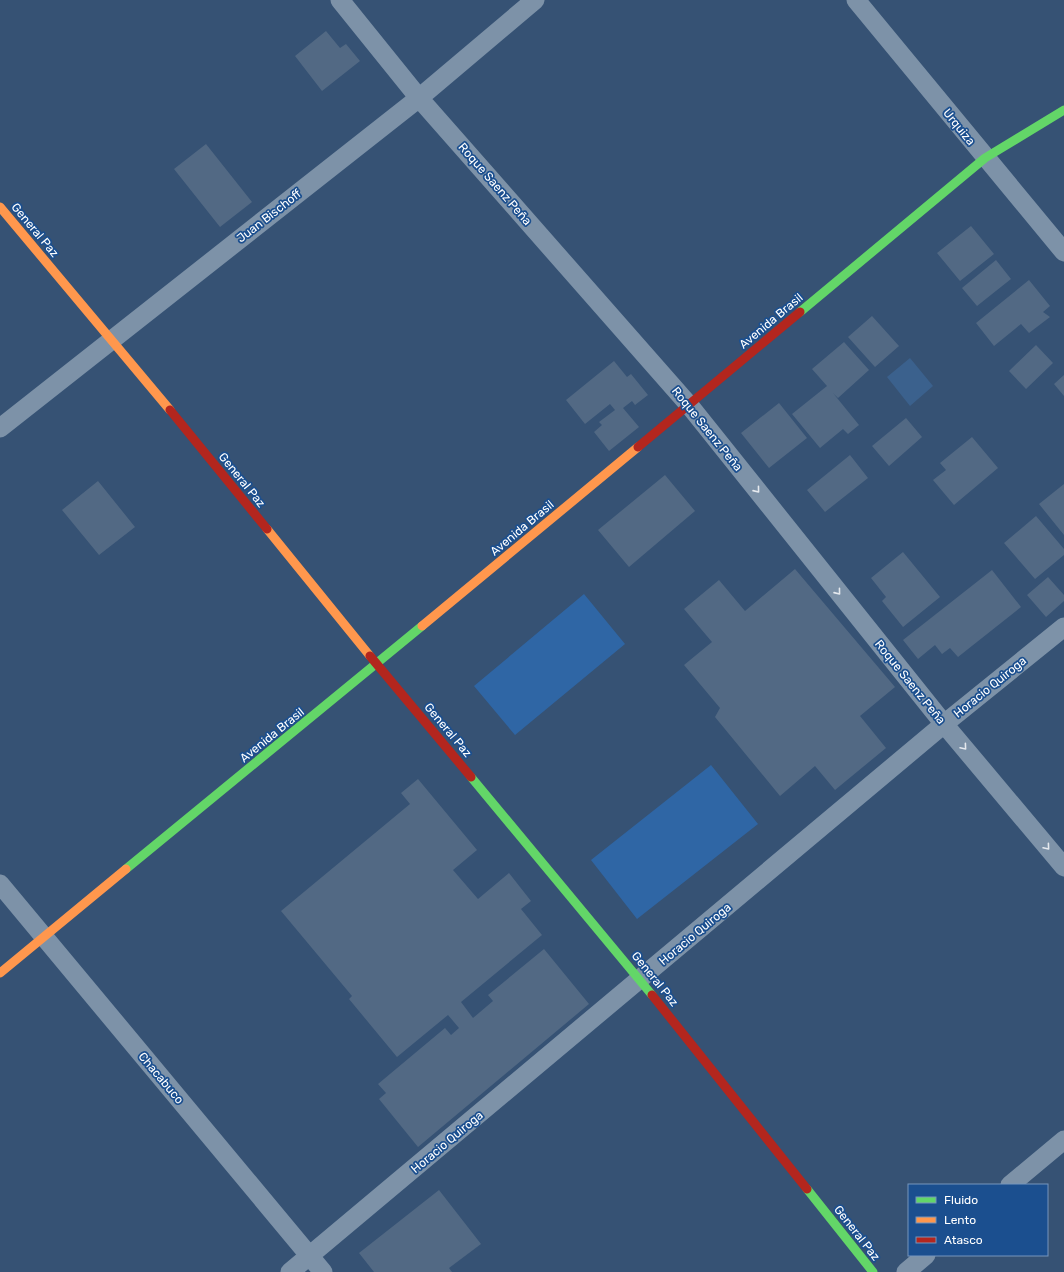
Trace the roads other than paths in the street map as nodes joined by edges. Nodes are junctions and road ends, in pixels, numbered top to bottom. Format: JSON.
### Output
{"nodes":[{"id":1,"x":340,"y":0,"type":"edge"},
{"id":2,"x":535,"y":0,"type":"edge"},
{"id":3,"x":856,"y":0,"type":"edge"},
{"id":4,"x":419,"y":98,"type":"junction"},
{"id":5,"x":1064,"y":110,"type":"edge"},
{"id":6,"x":985,"y":158,"type":"junction"},
{"id":7,"x":0,"y":208,"type":"edge"},
{"id":8,"x":1064,"y":252,"type":"edge"},
{"id":9,"x":112,"y":339,"type":"junction"},
{"id":10,"x":689,"y":405,"type":"junction"},
{"id":11,"x":0,"y":428,"type":"edge"},
{"id":12,"x":1064,"y":627,"type":"edge"},
{"id":13,"x":377,"y":664,"type":"junction"},
{"id":14,"x":944,"y":724,"type":"junction"},
{"id":15,"x":1064,"y":868,"type":"edge"},
{"id":16,"x":0,"y":884,"type":"edge"},
{"id":17,"x":44,"y":938,"type":"junction"},
{"id":18,"x":0,"y":973,"type":"edge"},
{"id":19,"x":640,"y":980,"type":"junction"},
{"id":20,"x":1064,"y":1140,"type":"edge"},
{"id":21,"x":1011,"y":1184,"type":"edge"},
{"id":22,"x":310,"y":1256,"type":"junction"},
{"id":23,"x":925,"y":1256,"type":"edge"},
{"id":24,"x":290,"y":1272,"type":"edge"},
{"id":25,"x":323,"y":1272,"type":"edge"},
{"id":26,"x":872,"y":1272,"type":"edge"},
{"id":27,"x":906,"y":1272,"type":"edge"}],
"edges":[{"from":1,"to":4,"type":"street","name":"Roque Saenz Peña"},
{"from":2,"to":4,"type":"street","name":"Juan Bischoff"},
{"from":3,"to":6,"type":"street","name":"Urquiza"},
{"from":4,"to":9,"type":"street","name":"Juan Bischoff"},
{"from":4,"to":10,"type":"street","name":"Roque Saenz Peña"},
{"from":5,"to":6,"type":"main road","name":"Avenida Brasil"},
{"from":6,"to":8,"type":"street","name":"Urquiza"},
{"from":6,"to":10,"type":"main road","name":"Avenida Brasil"},
{"from":7,"to":9,"type":"main road","name":"General Paz"},
{"from":9,"to":11,"type":"street","name":"Juan Bischoff"},
{"from":9,"to":13,"type":"main road","name":"General Paz"},
{"from":10,"to":13,"type":"main road","name":"Avenida Brasil"},
{"from":10,"to":14,"type":"street","name":"Roque Saenz Peña","one_way":true},
{"from":12,"to":14,"type":"street","name":"Horacio Quiroga"},
{"from":13,"to":17,"type":"main road","name":"Avenida Brasil"},
{"from":13,"to":19,"type":"main road","name":"General Paz"},
{"from":14,"to":15,"type":"street","name":"Roque Saenz Peña","one_way":true},
{"from":14,"to":19,"type":"street","name":"Horacio Quiroga"},
{"from":16,"to":17,"type":"street","name":"Chacabuco"},
{"from":17,"to":18,"type":"main road","name":"Avenida Brasil"},
{"from":17,"to":22,"type":"street","name":"Chacabuco"},
{"from":19,"to":22,"type":"street","name":"Horacio Quiroga"},
{"from":19,"to":26,"type":"main road","name":"General Paz"},
{"from":20,"to":21,"type":"street"},
{"from":22,"to":24,"type":"street","name":"Horacio Quiroga"},
{"from":22,"to":25,"type":"street","name":"Chacabuco"},
{"from":23,"to":27,"type":"street"}]}
